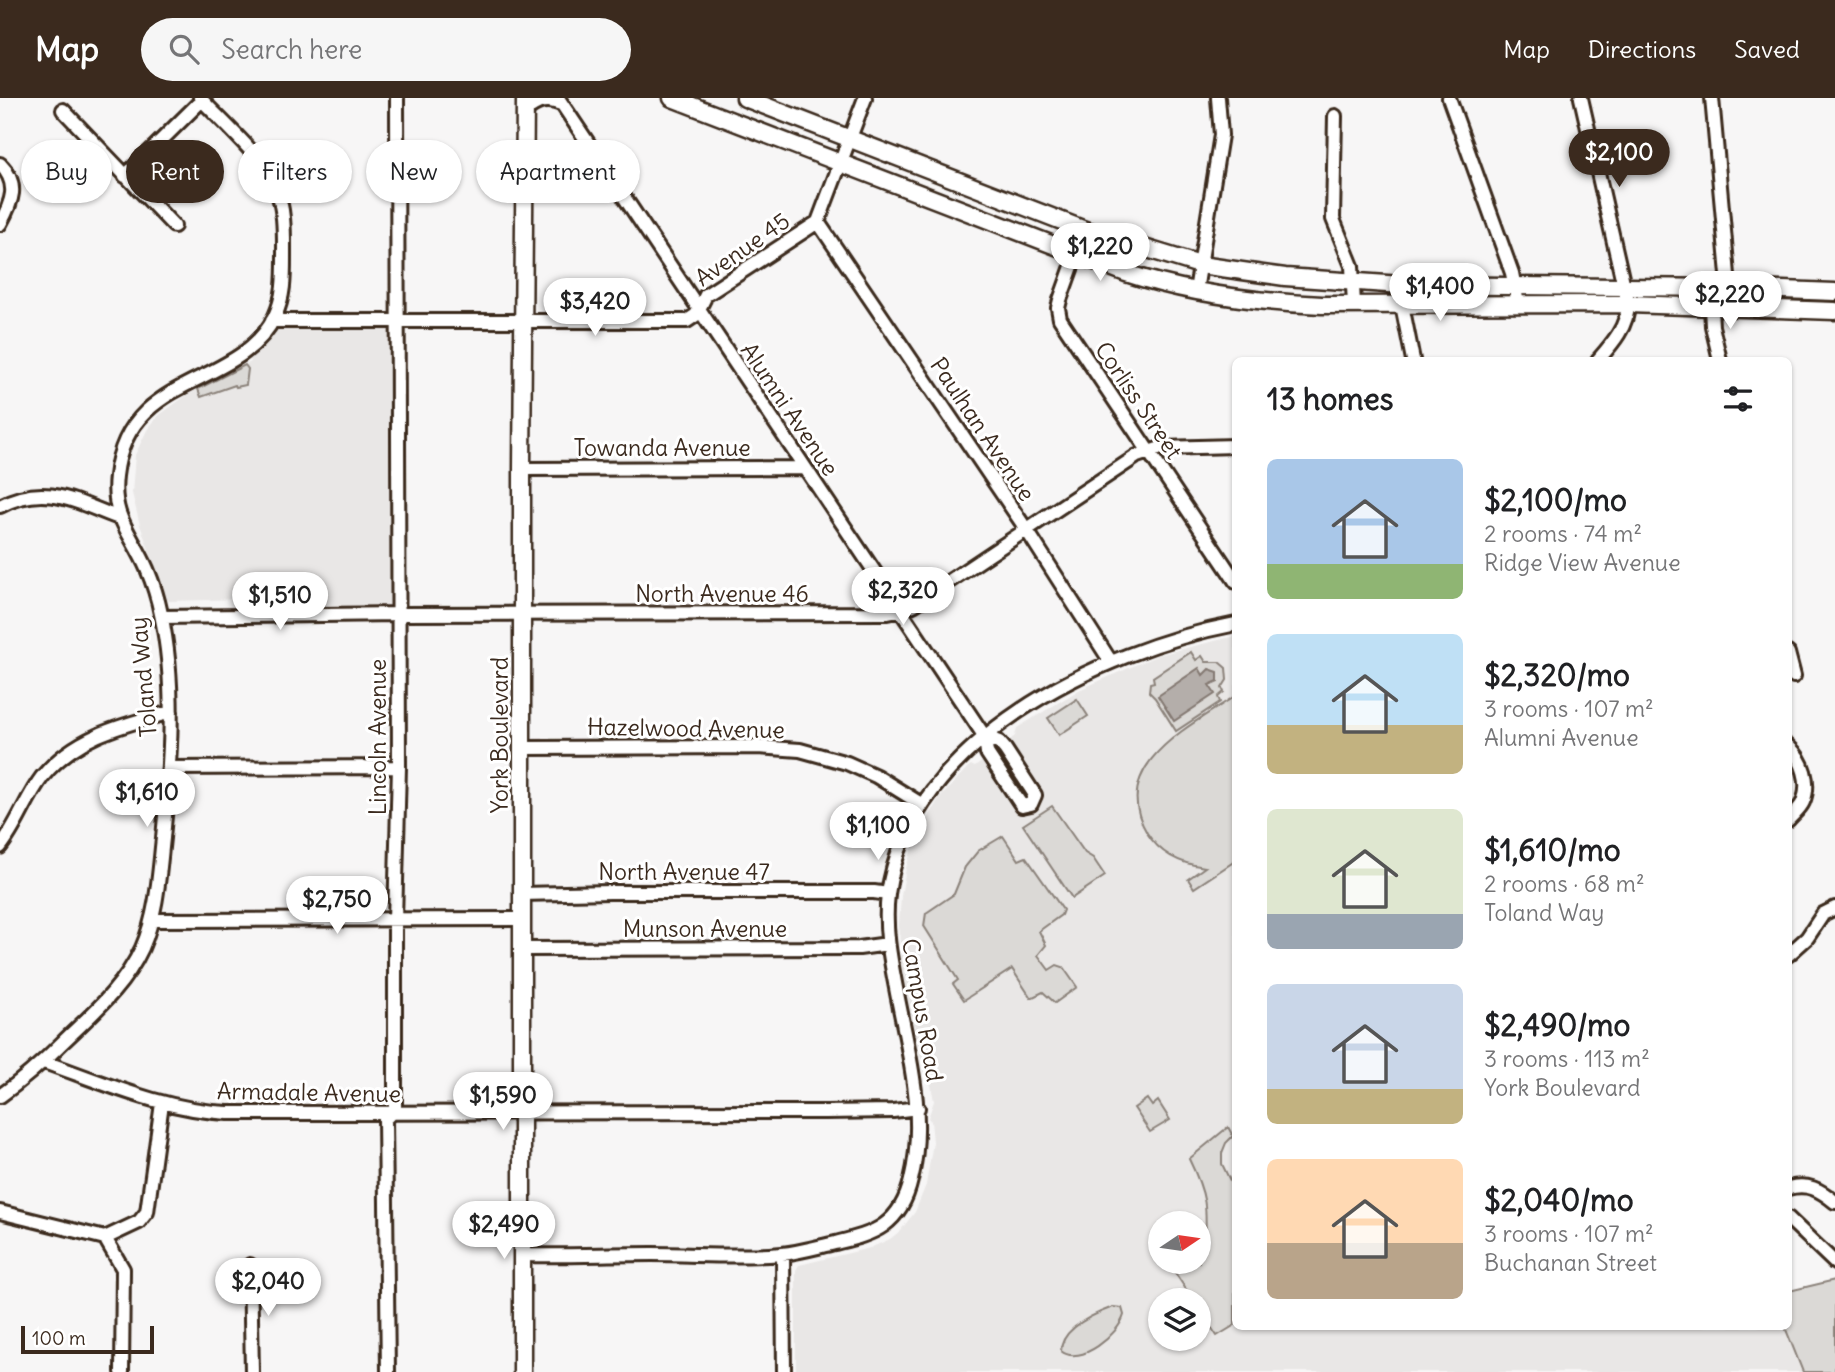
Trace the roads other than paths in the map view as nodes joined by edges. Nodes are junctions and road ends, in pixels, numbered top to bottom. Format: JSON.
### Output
{"nodes":[{"id":1,"x":397,"y":98,"type":"edge"},
{"id":2,"x":672,"y":98,"type":"edge"},
{"id":3,"x":745,"y":98,"type":"edge"},
{"id":4,"x":865,"y":98,"type":"edge"},
{"id":5,"x":1218,"y":98,"type":"edge"},
{"id":6,"x":1449,"y":98,"type":"edge"},
{"id":7,"x":1581,"y":98,"type":"edge"},
{"id":8,"x":1712,"y":98,"type":"edge"},
{"id":9,"x":201,"y":99,"type":"edge"},
{"id":10,"x":560,"y":101,"type":"edge"},
{"id":11,"x":525,"y":105,"type":"edge"},
{"id":12,"x":63,"y":110,"type":"dead end"},
{"id":13,"x":1335,"y":116,"type":"dead end"},
{"id":14,"x":850,"y":139,"type":"junction"},
{"id":15,"x":840,"y":163,"type":"junction"},
{"id":16,"x":0,"y":164,"type":"edge"},
{"id":17,"x":125,"y":176,"type":"junction"},
{"id":18,"x":818,"y":222,"type":"junction"},
{"id":19,"x":0,"y":224,"type":"edge"},
{"id":20,"x":174,"y":226,"type":"dead end"},
{"id":21,"x":1085,"y":230,"type":"junction"},
{"id":22,"x":1077,"y":254,"type":"junction"},
{"id":23,"x":1200,"y":265,"type":"junction"},
{"id":24,"x":1353,"y":281,"type":"junction"},
{"id":25,"x":1402,"y":285,"type":"junction"},
{"id":26,"x":1516,"y":286,"type":"junction"},
{"id":27,"x":1710,"y":288,"type":"junction"},
{"id":28,"x":1730,"y":288,"type":"junction"},
{"id":29,"x":1196,"y":291,"type":"junction"},
{"id":30,"x":1835,"y":292,"type":"edge"},
{"id":31,"x":1627,"y":296,"type":"junction"},
{"id":32,"x":1518,"y":304,"type":"junction"},
{"id":33,"x":1354,"y":305,"type":"junction"},
{"id":34,"x":1402,"y":305,"type":"junction"},
{"id":35,"x":1710,"y":307,"type":"junction"},
{"id":36,"x":1731,"y":308,"type":"junction"},
{"id":37,"x":698,"y":310,"type":"junction"},
{"id":38,"x":1835,"y":311,"type":"edge"},
{"id":39,"x":272,"y":321,"type":"junction"},
{"id":40,"x":398,"y":321,"type":"junction"},
{"id":41,"x":522,"y":322,"type":"junction"},
{"id":42,"x":1411,"y":357,"type":"edge"},
{"id":43,"x":1600,"y":357,"type":"edge"},
{"id":44,"x":1719,"y":357,"type":"edge"},
{"id":45,"x":1232,"y":446,"type":"edge"},
{"id":46,"x":1148,"y":452,"type":"junction"},
{"id":47,"x":804,"y":468,"type":"junction"},
{"id":48,"x":522,"y":469,"type":"junction"},
{"id":49,"x":0,"y":506,"type":"edge"},
{"id":50,"x":119,"y":518,"type":"junction"},
{"id":51,"x":1026,"y":529,"type":"junction"},
{"id":52,"x":1232,"y":576,"type":"edge"},
{"id":53,"x":902,"y":610,"type":"junction"},
{"id":54,"x":398,"y":614,"type":"junction"},
{"id":55,"x":522,"y":615,"type":"junction"},
{"id":56,"x":162,"y":617,"type":"junction"},
{"id":57,"x":1232,"y":625,"type":"edge"},
{"id":58,"x":1111,"y":662,"type":"junction"},
{"id":59,"x":1792,"y":668,"type":"edge"},
{"id":60,"x":1794,"y":676,"type":"dead end"},
{"id":61,"x":171,"y":712,"type":"junction"},
{"id":62,"x":985,"y":737,"type":"junction"},
{"id":63,"x":522,"y":748,"type":"junction"},
{"id":64,"x":1792,"y":751,"type":"edge"},
{"id":65,"x":170,"y":768,"type":"junction"},
{"id":66,"x":399,"y":768,"type":"junction"},
{"id":67,"x":921,"y":804,"type":"junction"},
{"id":68,"x":1792,"y":815,"type":"edge"},
{"id":69,"x":0,"y":847,"type":"edge"},
{"id":70,"x":521,"y":894,"type":"junction"},
{"id":71,"x":888,"y":894,"type":"junction"},
{"id":72,"x":1835,"y":908,"type":"edge"},
{"id":73,"x":522,"y":919,"type":"junction"},
{"id":74,"x":152,"y":920,"type":"junction"},
{"id":75,"x":395,"y":920,"type":"junction"},
{"id":76,"x":888,"y":944,"type":"junction"},
{"id":77,"x":521,"y":949,"type":"junction"},
{"id":78,"x":1792,"y":951,"type":"edge"},
{"id":79,"x":44,"y":1062,"type":"junction"},
{"id":80,"x":0,"y":1096,"type":"edge"},
{"id":81,"x":162,"y":1103,"type":"junction"},
{"id":82,"x":918,"y":1108,"type":"junction"},
{"id":83,"x":522,"y":1113,"type":"junction"},
{"id":84,"x":391,"y":1114,"type":"junction"},
{"id":85,"x":1792,"y":1187,"type":"edge"},
{"id":86,"x":1835,"y":1202,"type":"edge"},
{"id":87,"x":0,"y":1212,"type":"edge"},
{"id":88,"x":1792,"y":1222,"type":"edge"},
{"id":89,"x":105,"y":1238,"type":"junction"},
{"id":90,"x":783,"y":1254,"type":"junction"},
{"id":91,"x":522,"y":1255,"type":"junction"},
{"id":92,"x":1835,"y":1263,"type":"edge"},
{"id":93,"x":250,"y":1265,"type":"dead end"},
{"id":94,"x":122,"y":1372,"type":"edge"},
{"id":95,"x":252,"y":1372,"type":"edge"},
{"id":96,"x":388,"y":1372,"type":"edge"},
{"id":97,"x":522,"y":1372,"type":"edge"},
{"id":98,"x":784,"y":1372,"type":"edge"}],
"edges":[{"from":1,"to":40,"type":"street","name":"Lincoln Avenue"},
{"from":2,"to":15,"type":"main road"},
{"from":3,"to":14,"type":"main road"},
{"from":4,"to":14,"type":"street","name":"Avenue 45"},
{"from":5,"to":23,"type":"street"},
{"from":6,"to":26,"type":"street"},
{"from":7,"to":31,"type":"street"},
{"from":8,"to":28,"type":"street"},
{"from":9,"to":17,"type":"street"},
{"from":9,"to":39,"type":"street","name":"Toland Way"},
{"from":10,"to":11,"type":"street","name":"Alumni Avenue"},
{"from":10,"to":37,"type":"street","name":"Alumni Avenue"},
{"from":11,"to":41,"type":"main road","name":"York Boulevard"},
{"from":12,"to":17,"type":"street"},
{"from":13,"to":24,"type":"street"},
{"from":14,"to":15,"type":"street","name":"Avenue 45"},
{"from":14,"to":21,"type":"main road"},
{"from":15,"to":18,"type":"street","name":"Avenue 45"},
{"from":15,"to":22,"type":"main road"},
{"from":16,"to":19,"type":"street"},
{"from":17,"to":20,"type":"street"},
{"from":18,"to":37,"type":"street","name":"Avenue 45"},
{"from":18,"to":51,"type":"street","name":"Paulhan Avenue"},
{"from":21,"to":22,"type":"street","name":"Corliss Street"},
{"from":21,"to":23,"type":"main road"},
{"from":22,"to":29,"type":"main road"},
{"from":22,"to":46,"type":"street","name":"Corliss Street"},
{"from":23,"to":24,"type":"main road"},
{"from":23,"to":29,"type":"street"},
{"from":24,"to":25,"type":"main road"},
{"from":24,"to":33,"type":"street"},
{"from":25,"to":26,"type":"main road"},
{"from":25,"to":34,"type":"street"},
{"from":26,"to":31,"type":"main road"},
{"from":26,"to":32,"type":"street"},
{"from":27,"to":28,"type":"main road"},
{"from":27,"to":31,"type":"main road"},
{"from":27,"to":35,"type":"street"},
{"from":28,"to":30,"type":"main road"},
{"from":28,"to":36,"type":"street"},
{"from":29,"to":33,"type":"main road"},
{"from":31,"to":32,"type":"main road"},
{"from":31,"to":35,"type":"main road"},
{"from":31,"to":43,"type":"street"},
{"from":32,"to":34,"type":"main road"},
{"from":33,"to":34,"type":"main road"},
{"from":34,"to":42,"type":"street"},
{"from":35,"to":36,"type":"main road"},
{"from":35,"to":44,"type":"street"},
{"from":36,"to":38,"type":"main road"},
{"from":37,"to":41,"type":"street","name":"Avenue 45"},
{"from":37,"to":47,"type":"street","name":"Alumni Avenue"},
{"from":39,"to":40,"type":"street","name":"Avenue 45"},
{"from":39,"to":50,"type":"street","name":"Toland Way"},
{"from":40,"to":41,"type":"street","name":"Avenue 45"},
{"from":40,"to":54,"type":"street","name":"Lincoln Avenue"},
{"from":41,"to":48,"type":"main road","name":"York Boulevard"},
{"from":45,"to":46,"type":"street","name":"North Avenue 46"},
{"from":46,"to":51,"type":"street","name":"North Avenue 46"},
{"from":46,"to":52,"type":"street","name":"Corliss Street"},
{"from":47,"to":48,"type":"street","name":"Towanda Avenue"},
{"from":47,"to":53,"type":"street","name":"Alumni Avenue"},
{"from":48,"to":55,"type":"main road","name":"York Boulevard"},
{"from":49,"to":50,"type":"street"},
{"from":50,"to":56,"type":"street","name":"Toland Way"},
{"from":51,"to":53,"type":"street","name":"North Avenue 46"},
{"from":51,"to":58,"type":"street","name":"Paulhan Avenue"},
{"from":53,"to":55,"type":"street","name":"North Avenue 46"},
{"from":53,"to":62,"type":"street","name":"Alumni Avenue"},
{"from":54,"to":55,"type":"street","name":"North Avenue 46"},
{"from":54,"to":56,"type":"street","name":"North Avenue 46"},
{"from":54,"to":66,"type":"street","name":"Lincoln Avenue"},
{"from":55,"to":63,"type":"main road","name":"York Boulevard"},
{"from":56,"to":61,"type":"street","name":"Toland Way"},
{"from":57,"to":58,"type":"street","name":"Campus Road"},
{"from":58,"to":62,"type":"street","name":"Campus Road"},
{"from":59,"to":60,"type":"street"},
{"from":61,"to":65,"type":"street","name":"Toland Way"},
{"from":61,"to":69,"type":"street"},
{"from":62,"to":62,"type":"street","name":"Alumni Avenue"},
{"from":62,"to":67,"type":"street","name":"Campus Road"},
{"from":63,"to":67,"type":"street","name":"Hazelwood Avenue"},
{"from":63,"to":70,"type":"main road","name":"York Boulevard"},
{"from":64,"to":68,"type":"street"},
{"from":65,"to":66,"type":"street"},
{"from":65,"to":74,"type":"street","name":"Toland Way"},
{"from":66,"to":75,"type":"street","name":"Lincoln Avenue"},
{"from":67,"to":71,"type":"street","name":"Campus Road"},
{"from":70,"to":71,"type":"street","name":"North Avenue 47"},
{"from":70,"to":73,"type":"main road","name":"York Boulevard"},
{"from":71,"to":76,"type":"street","name":"Campus Road"},
{"from":72,"to":78,"type":"street"},
{"from":73,"to":75,"type":"street"},
{"from":73,"to":77,"type":"main road","name":"York Boulevard"},
{"from":74,"to":75,"type":"street"},
{"from":74,"to":79,"type":"street","name":"Toland Way"},
{"from":75,"to":84,"type":"street","name":"Lincoln Avenue"},
{"from":76,"to":77,"type":"street","name":"Munson Avenue"},
{"from":76,"to":82,"type":"street","name":"Campus Road"},
{"from":77,"to":83,"type":"main road","name":"York Boulevard"},
{"from":79,"to":80,"type":"street","name":"Toland Way"},
{"from":79,"to":81,"type":"street","name":"Armadale Avenue"},
{"from":81,"to":84,"type":"street","name":"Armadale Avenue"},
{"from":81,"to":89,"type":"street"},
{"from":82,"to":83,"type":"street","name":"Armadale Avenue"},
{"from":82,"to":90,"type":"street","name":"Campus Road"},
{"from":83,"to":84,"type":"street","name":"Armadale Avenue"},
{"from":83,"to":91,"type":"main road","name":"York Boulevard"},
{"from":84,"to":96,"type":"street","name":"Lincoln Avenue"},
{"from":85,"to":86,"type":"street"},
{"from":87,"to":89,"type":"street"},
{"from":88,"to":92,"type":"street"},
{"from":89,"to":94,"type":"street"},
{"from":90,"to":91,"type":"street","name":"Campus Road"},
{"from":90,"to":98,"type":"street"},
{"from":91,"to":97,"type":"main road","name":"York Boulevard"},
{"from":93,"to":95,"type":"street"}]}
